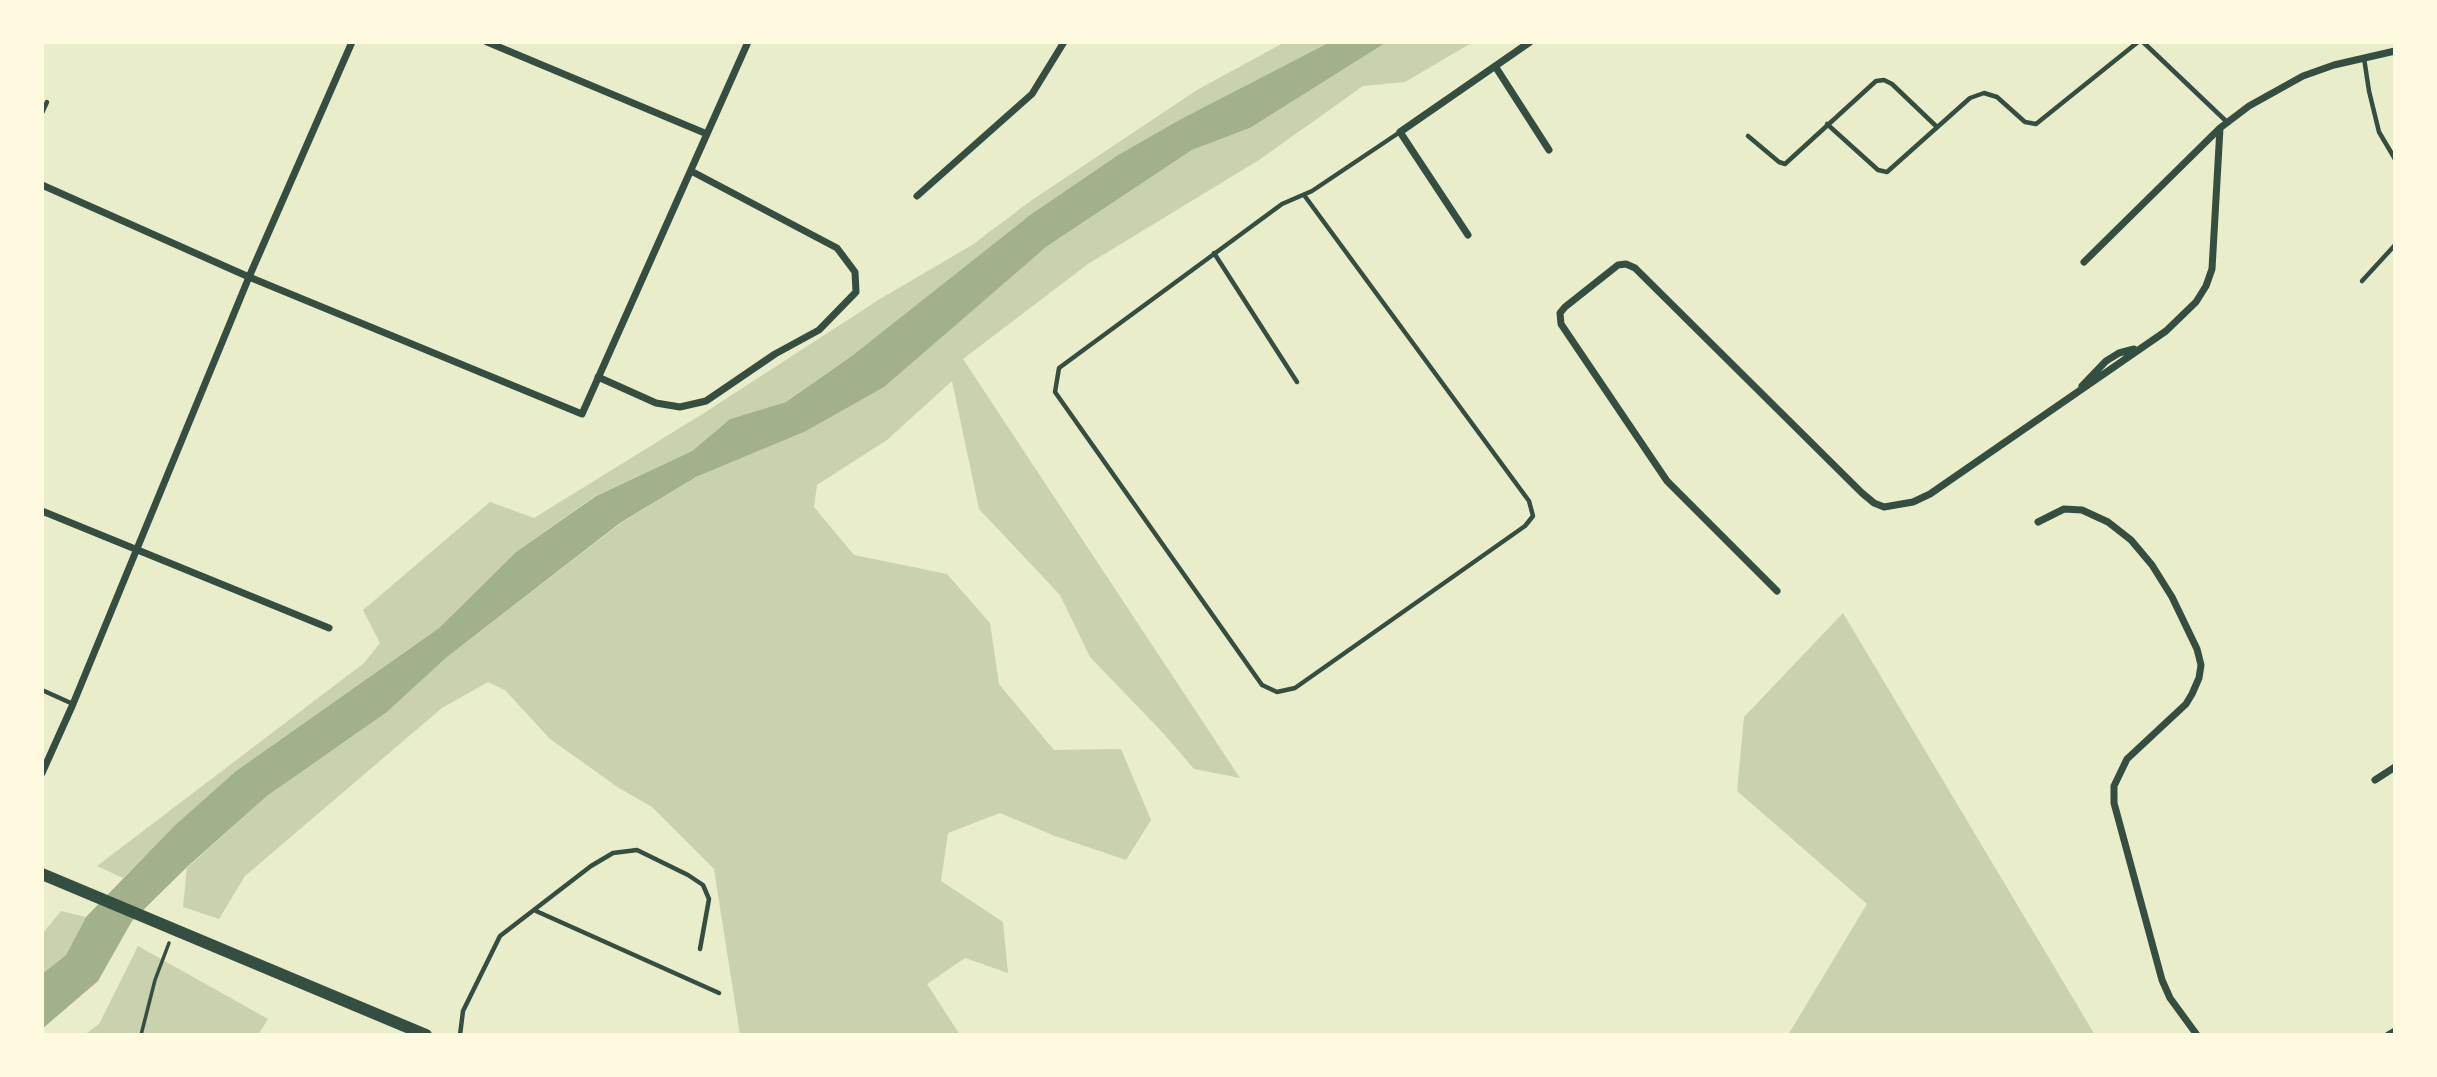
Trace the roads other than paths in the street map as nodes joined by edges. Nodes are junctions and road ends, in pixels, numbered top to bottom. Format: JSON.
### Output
{"nodes":[{"id":1,"x":352,"y":42,"type":"edge"},
{"id":2,"x":487,"y":42,"type":"edge"},
{"id":3,"x":748,"y":42,"type":"edge"},
{"id":4,"x":1064,"y":42,"type":"edge"},
{"id":5,"x":1530,"y":42,"type":"edge"},
{"id":6,"x":2141,"y":42,"type":"edge"},
{"id":7,"x":2395,"y":51,"type":"edge"},
{"id":8,"x":2364,"y":57,"type":"junction"},
{"id":9,"x":1495,"y":66,"type":"junction"},
{"id":10,"x":47,"y":102,"type":"dead end"},
{"id":11,"x":42,"y":113,"type":"edge"},
{"id":12,"x":1827,"y":124,"type":"junction"},
{"id":13,"x":2223,"y":125,"type":"junction"},
{"id":14,"x":1937,"y":127,"type":"junction"},
{"id":15,"x":1400,"y":132,"type":"junction"},
{"id":16,"x":707,"y":134,"type":"junction"},
{"id":17,"x":1748,"y":136,"type":"dead end"},
{"id":18,"x":1549,"y":150,"type":"dead end"},
{"id":19,"x":2395,"y":159,"type":"edge"},
{"id":20,"x":691,"y":171,"type":"junction"},
{"id":21,"x":42,"y":185,"type":"edge"},
{"id":22,"x":1304,"y":195,"type":"junction"},
{"id":23,"x":917,"y":196,"type":"dead end"},
{"id":24,"x":1468,"y":235,"type":"dead end"},
{"id":25,"x":2395,"y":245,"type":"edge"},
{"id":26,"x":1214,"y":253,"type":"junction"},
{"id":27,"x":2084,"y":262,"type":"dead end"},
{"id":28,"x":249,"y":277,"type":"junction"},
{"id":29,"x":2362,"y":281,"type":"dead end"},
{"id":30,"x":598,"y":377,"type":"junction"},
{"id":31,"x":1297,"y":382,"type":"dead end"},
{"id":32,"x":42,"y":511,"type":"edge"},
{"id":33,"x":2038,"y":522,"type":"dead end"},
{"id":34,"x":135,"y":551,"type":"junction"},
{"id":35,"x":1777,"y":591,"type":"dead end"},
{"id":36,"x":329,"y":628,"type":"dead end"},
{"id":37,"x":42,"y":690,"type":"edge"},
{"id":38,"x":73,"y":704,"type":"junction"},
{"id":39,"x":2395,"y":766,"type":"edge"},
{"id":40,"x":42,"y":773,"type":"edge"},
{"id":41,"x":2375,"y":780,"type":"dead end"},
{"id":42,"x":42,"y":874,"type":"edge"},
{"id":43,"x":536,"y":911,"type":"junction"},
{"id":44,"x":700,"y":949,"type":"dead end"},
{"id":45,"x":719,"y":993,"type":"dead end"},
{"id":46,"x":2395,"y":1031,"type":"edge"},
{"id":47,"x":426,"y":1035,"type":"edge"},
{"id":48,"x":460,"y":1035,"type":"edge"},
{"id":49,"x":2197,"y":1035,"type":"edge"},
{"id":50,"x":2388,"y":1035,"type":"edge"}],
"edges":[{"from":1,"to":28,"type":"street"},
{"from":2,"to":16,"type":"street"},
{"from":3,"to":16,"type":"street"},
{"from":4,"to":23,"type":"street"},
{"from":5,"to":9,"type":"street"},
{"from":6,"to":13,"type":"lane"},
{"from":6,"to":14,"type":"lane"},
{"from":7,"to":8,"type":"street"},
{"from":8,"to":13,"type":"street"},
{"from":8,"to":19,"type":"lane"},
{"from":9,"to":15,"type":"street"},
{"from":9,"to":18,"type":"street"},
{"from":10,"to":11,"type":"lane"},
{"from":12,"to":14,"type":"lane"},
{"from":12,"to":14,"type":"lane"},
{"from":12,"to":17,"type":"lane"},
{"from":13,"to":27,"type":"street"},
{"from":13,"to":35,"type":"street"},
{"from":15,"to":22,"type":"lane"},
{"from":15,"to":24,"type":"street"},
{"from":16,"to":20,"type":"street"},
{"from":20,"to":30,"type":"street"},
{"from":20,"to":30,"type":"street"},
{"from":21,"to":28,"type":"street"},
{"from":22,"to":26,"type":"lane"},
{"from":22,"to":26,"type":"lane"},
{"from":25,"to":29,"type":"lane"},
{"from":26,"to":31,"type":"lane"},
{"from":28,"to":30,"type":"street"},
{"from":28,"to":34,"type":"street"},
{"from":32,"to":34,"type":"street"},
{"from":33,"to":49,"type":"street"},
{"from":34,"to":36,"type":"street"},
{"from":34,"to":38,"type":"street"},
{"from":37,"to":38,"type":"lane"},
{"from":38,"to":40,"type":"street"},
{"from":39,"to":41,"type":"street"},
{"from":42,"to":47,"type":"main road"},
{"from":43,"to":44,"type":"lane"},
{"from":43,"to":45,"type":"lane"},
{"from":43,"to":48,"type":"lane"},
{"from":46,"to":50,"type":"street"}]}
